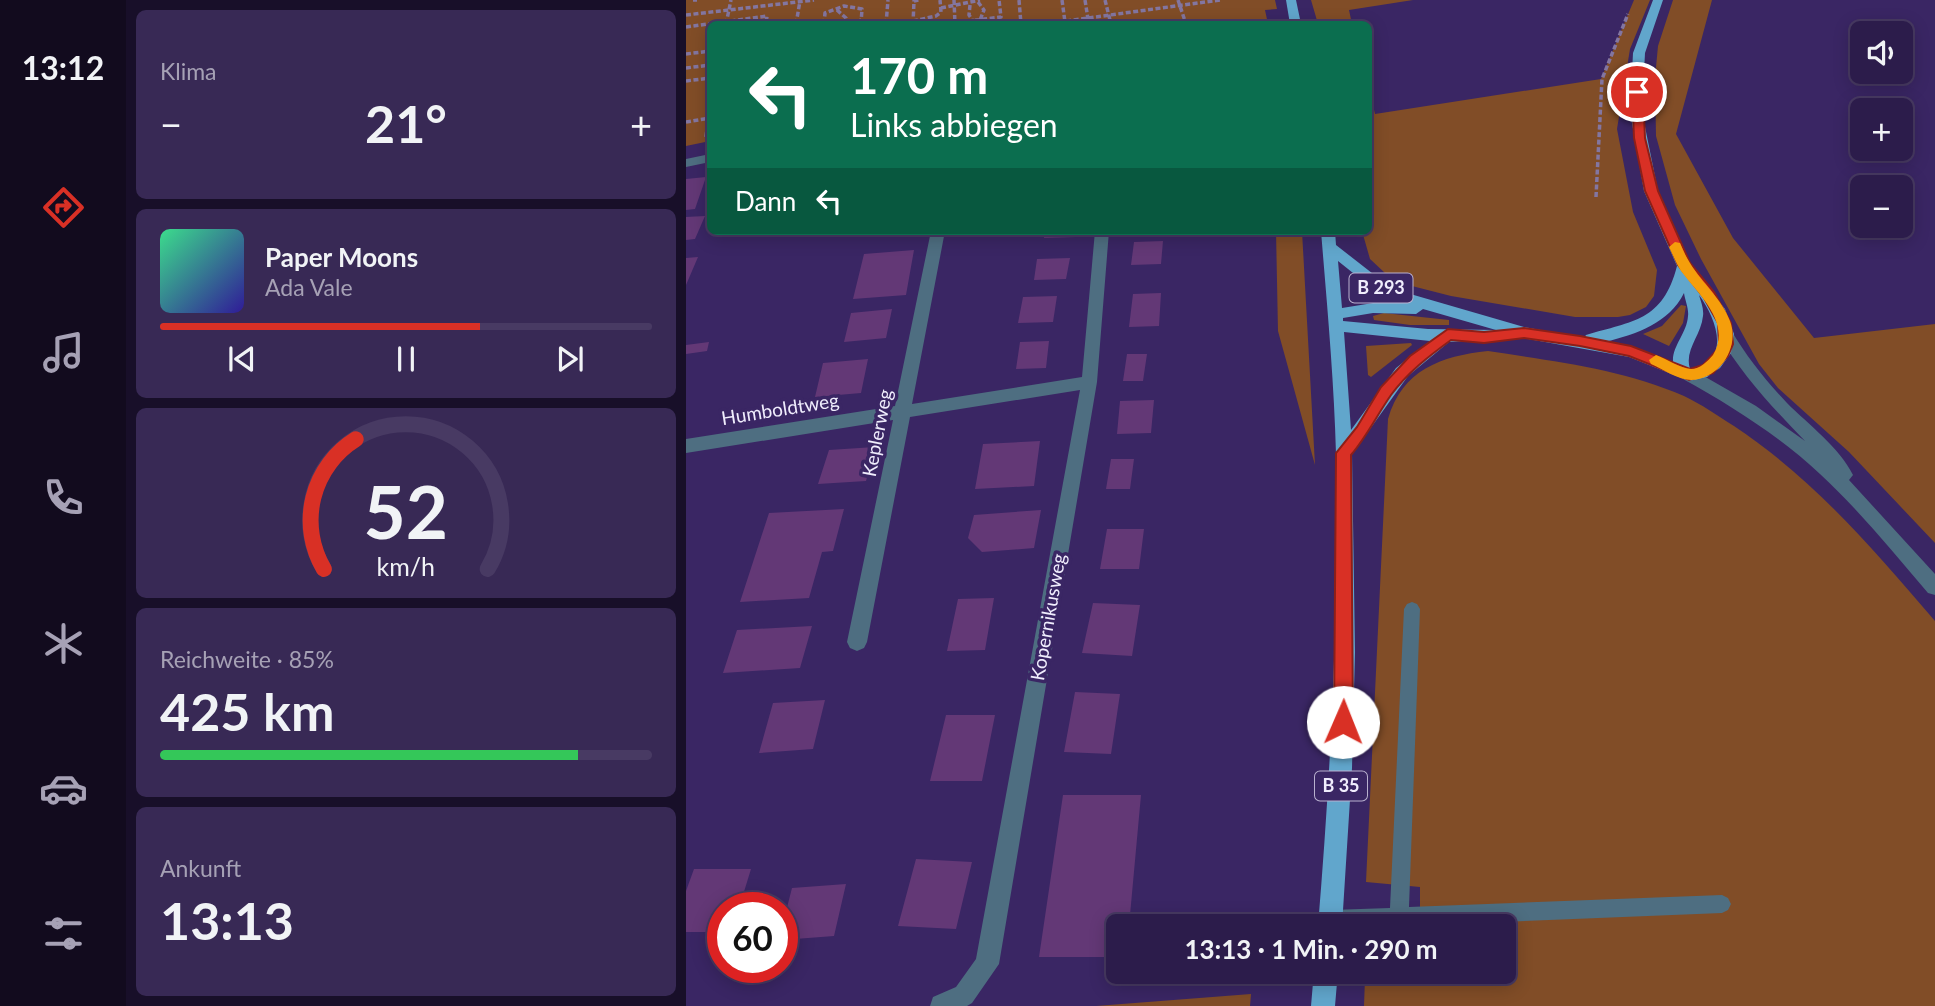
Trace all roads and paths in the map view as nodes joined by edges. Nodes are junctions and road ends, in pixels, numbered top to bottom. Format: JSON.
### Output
{"nodes":[{"id":1,"x":731,"y":0,"type":"edge"},
{"id":2,"x":814,"y":0,"type":"edge"},
{"id":3,"x":846,"y":0,"type":"edge"},
{"id":4,"x":888,"y":0,"type":"edge"},
{"id":5,"x":919,"y":0,"type":"edge"},
{"id":6,"x":940,"y":0,"type":"edge"},
{"id":7,"x":954,"y":0,"type":"edge"},
{"id":8,"x":999,"y":0,"type":"edge"},
{"id":9,"x":1019,"y":0,"type":"edge"},
{"id":10,"x":1062,"y":0,"type":"edge"},
{"id":11,"x":1085,"y":0,"type":"edge"},
{"id":12,"x":1105,"y":0,"type":"edge"},
{"id":13,"x":1178,"y":0,"type":"edge"},
{"id":14,"x":1220,"y":0,"type":"edge"},
{"id":15,"x":1291,"y":0,"type":"edge"},
{"id":16,"x":1658,"y":0,"type":"edge"},
{"id":17,"x":800,"y":1,"type":"edge"},
{"id":18,"x":979,"y":1,"type":"edge"},
{"id":19,"x":971,"y":4,"type":"junction"},
{"id":20,"x":844,"y":6,"type":"junction"},
{"id":21,"x":955,"y":7,"type":"junction"},
{"id":22,"x":1181,"y":7,"type":"junction"},
{"id":23,"x":941,"y":8,"type":"junction"},
{"id":24,"x":728,"y":10,"type":"junction"},
{"id":25,"x":837,"y":10,"type":"junction"},
{"id":26,"x":1630,"y":11,"type":"dead end"},
{"id":27,"x":686,"y":15,"type":"edge"},
{"id":28,"x":1109,"y":16,"type":"junction"},
{"id":29,"x":1088,"y":19,"type":"junction"},
{"id":30,"x":980,"y":20,"type":"junction"},
{"id":31,"x":727,"y":21,"type":"edge"},
{"id":32,"x":734,"y":21,"type":"edge"},
{"id":33,"x":766,"y":21,"type":"edge"},
{"id":34,"x":797,"y":21,"type":"edge"},
{"id":35,"x":824,"y":21,"type":"edge"},
{"id":36,"x":846,"y":21,"type":"edge"},
{"id":37,"x":861,"y":21,"type":"edge"},
{"id":38,"x":886,"y":21,"type":"edge"},
{"id":39,"x":913,"y":21,"type":"edge"},
{"id":40,"x":920,"y":21,"type":"edge"},
{"id":41,"x":955,"y":21,"type":"edge"},
{"id":42,"x":973,"y":21,"type":"joint"},
{"id":43,"x":1021,"y":21,"type":"edge"},
{"id":44,"x":1065,"y":21,"type":"edge"},
{"id":45,"x":1073,"y":21,"type":"edge"},
{"id":46,"x":1110,"y":21,"type":"edge"},
{"id":47,"x":1185,"y":21,"type":"edge"},
{"id":48,"x":1295,"y":21,"type":"edge"},
{"id":49,"x":707,"y":24,"type":"edge"},
{"id":50,"x":686,"y":26,"type":"edge"},
{"id":51,"x":707,"y":51,"type":"edge"},
{"id":52,"x":686,"y":54,"type":"edge"},
{"id":53,"x":707,"y":65,"type":"edge"},
{"id":54,"x":686,"y":68,"type":"edge"},
{"id":55,"x":707,"y":78,"type":"edge"},
{"id":56,"x":686,"y":81,"type":"edge"},
{"id":57,"x":707,"y":118,"type":"edge"},
{"id":58,"x":686,"y":122,"type":"edge"},
{"id":59,"x":707,"y":130,"type":"edge"},
{"id":60,"x":706,"y":136,"type":"dead end"},
{"id":61,"x":707,"y":159,"type":"edge"},
{"id":62,"x":686,"y":163,"type":"edge"},
{"id":63,"x":1595,"y":197,"type":"dead end"},
{"id":64,"x":937,"y":235,"type":"edge"},
{"id":65,"x":1102,"y":235,"type":"edge"},
{"id":66,"x":1328,"y":235,"type":"edge"},
{"id":67,"x":1330,"y":247,"type":"junction"},
{"id":68,"x":1685,"y":265,"type":"junction"},
{"id":69,"x":1443,"y":309,"type":"junction"},
{"id":70,"x":1336,"y":320,"type":"junction"},
{"id":71,"x":1524,"y":333,"type":"junction"},
{"id":72,"x":1448,"y":334,"type":"junction"},
{"id":73,"x":1726,"y":334,"type":"junction"},
{"id":74,"x":1580,"y":341,"type":"junction"},
{"id":75,"x":1685,"y":373,"type":"junction"},
{"id":76,"x":1089,"y":382,"type":"junction"},
{"id":77,"x":903,"y":411,"type":"junction"},
{"id":78,"x":686,"y":446,"type":"edge"},
{"id":79,"x":1344,"y":453,"type":"junction"},
{"id":80,"x":1869,"y":513,"type":"junction"},
{"id":81,"x":1935,"y":587,"type":"edge"},
{"id":82,"x":1412,"y":608,"type":"dead end"},
{"id":83,"x":856,"y":642,"type":"dead end"},
{"id":84,"x":1722,"y":904,"type":"dead end"},
{"id":85,"x":1332,"y":914,"type":"edge"},
{"id":86,"x":1399,"y":914,"type":"edge"},
{"id":87,"x":1474,"y":914,"type":"edge"},
{"id":88,"x":1325,"y":984,"type":"edge"},
{"id":89,"x":942,"y":1006,"type":"edge"},
{"id":90,"x":1323,"y":1006,"type":"edge"}],
"edges":[{"from":1,"to":24,"type":"path"},
{"from":2,"to":17,"type":"path"},
{"from":3,"to":20,"type":"path"},
{"from":4,"to":38,"type":"path"},
{"from":5,"to":39,"type":"path"},
{"from":6,"to":23,"type":"path"},
{"from":7,"to":21,"type":"path"},
{"from":8,"to":30,"type":"path"},
{"from":9,"to":43,"type":"path"},
{"from":10,"to":44,"type":"path"},
{"from":11,"to":29,"type":"path"},
{"from":12,"to":28,"type":"path"},
{"from":13,"to":22,"type":"path"},
{"from":14,"to":22,"type":"path"},
{"from":15,"to":48,"type":"main road"},
{"from":16,"to":68,"type":"main road"},
{"from":17,"to":24,"type":"path"},
{"from":17,"to":34,"type":"path"},
{"from":18,"to":19,"type":"path"},
{"from":18,"to":30,"type":"path"},
{"from":19,"to":21,"type":"path"},
{"from":19,"to":42,"type":"path"},
{"from":20,"to":25,"type":"path"},
{"from":20,"to":37,"type":"path"},
{"from":21,"to":23,"type":"path"},
{"from":21,"to":41,"type":"path"},
{"from":22,"to":28,"type":"path"},
{"from":22,"to":47,"type":"path"},
{"from":23,"to":40,"type":"path"},
{"from":24,"to":27,"type":"path"},
{"from":24,"to":31,"type":"path"},
{"from":25,"to":35,"type":"path"},
{"from":25,"to":36,"type":"path"},
{"from":26,"to":63,"type":"path"},
{"from":28,"to":29,"type":"path"},
{"from":28,"to":46,"type":"path"},
{"from":29,"to":45,"type":"path"},
{"from":30,"to":42,"type":"path"},
{"from":32,"to":33,"type":"path"},
{"from":49,"to":50,"type":"path"},
{"from":51,"to":52,"type":"path"},
{"from":53,"to":54,"type":"path"},
{"from":55,"to":56,"type":"path"},
{"from":57,"to":58,"type":"path"},
{"from":59,"to":60,"type":"path"},
{"from":61,"to":62,"type":"street"},
{"from":64,"to":77,"type":"street","name":"Keplerweg"},
{"from":65,"to":76,"type":"street","name":"Kopernikusweg"},
{"from":66,"to":67,"type":"main road","number":"B 35"},
{"from":67,"to":69,"type":"main road","number":"B 293"},
{"from":67,"to":70,"type":"main road","number":"B 35"},
{"from":68,"to":73,"type":"main road"},
{"from":68,"to":74,"type":"main road","number":"B 293"},
{"from":68,"to":75,"type":"main road"},
{"from":69,"to":70,"type":"main road"},
{"from":69,"to":71,"type":"main road","number":"B 293"},
{"from":70,"to":72,"type":"main road","number":"B 293"},
{"from":70,"to":79,"type":"main road","number":"B 35"},
{"from":71,"to":72,"type":"main road","number":"B 293"},
{"from":71,"to":74,"type":"main road","number":"B 293"},
{"from":72,"to":79,"type":"main road"},
{"from":73,"to":75,"type":"main road"},
{"from":73,"to":80,"type":"street"},
{"from":74,"to":75,"type":"main road","number":"B 293"},
{"from":75,"to":80,"type":"street"},
{"from":76,"to":77,"type":"street","name":"Humboldtweg"},
{"from":76,"to":89,"type":"street","name":"Kopernikusweg"},
{"from":77,"to":78,"type":"street","name":"Humboldtweg"},
{"from":77,"to":83,"type":"street","name":"Keplerweg"},
{"from":79,"to":85,"type":"main road","number":"B 35"},
{"from":80,"to":81,"type":"street"},
{"from":82,"to":86,"type":"lane"},
{"from":84,"to":87,"type":"lane"},
{"from":88,"to":90,"type":"main road"}]}
